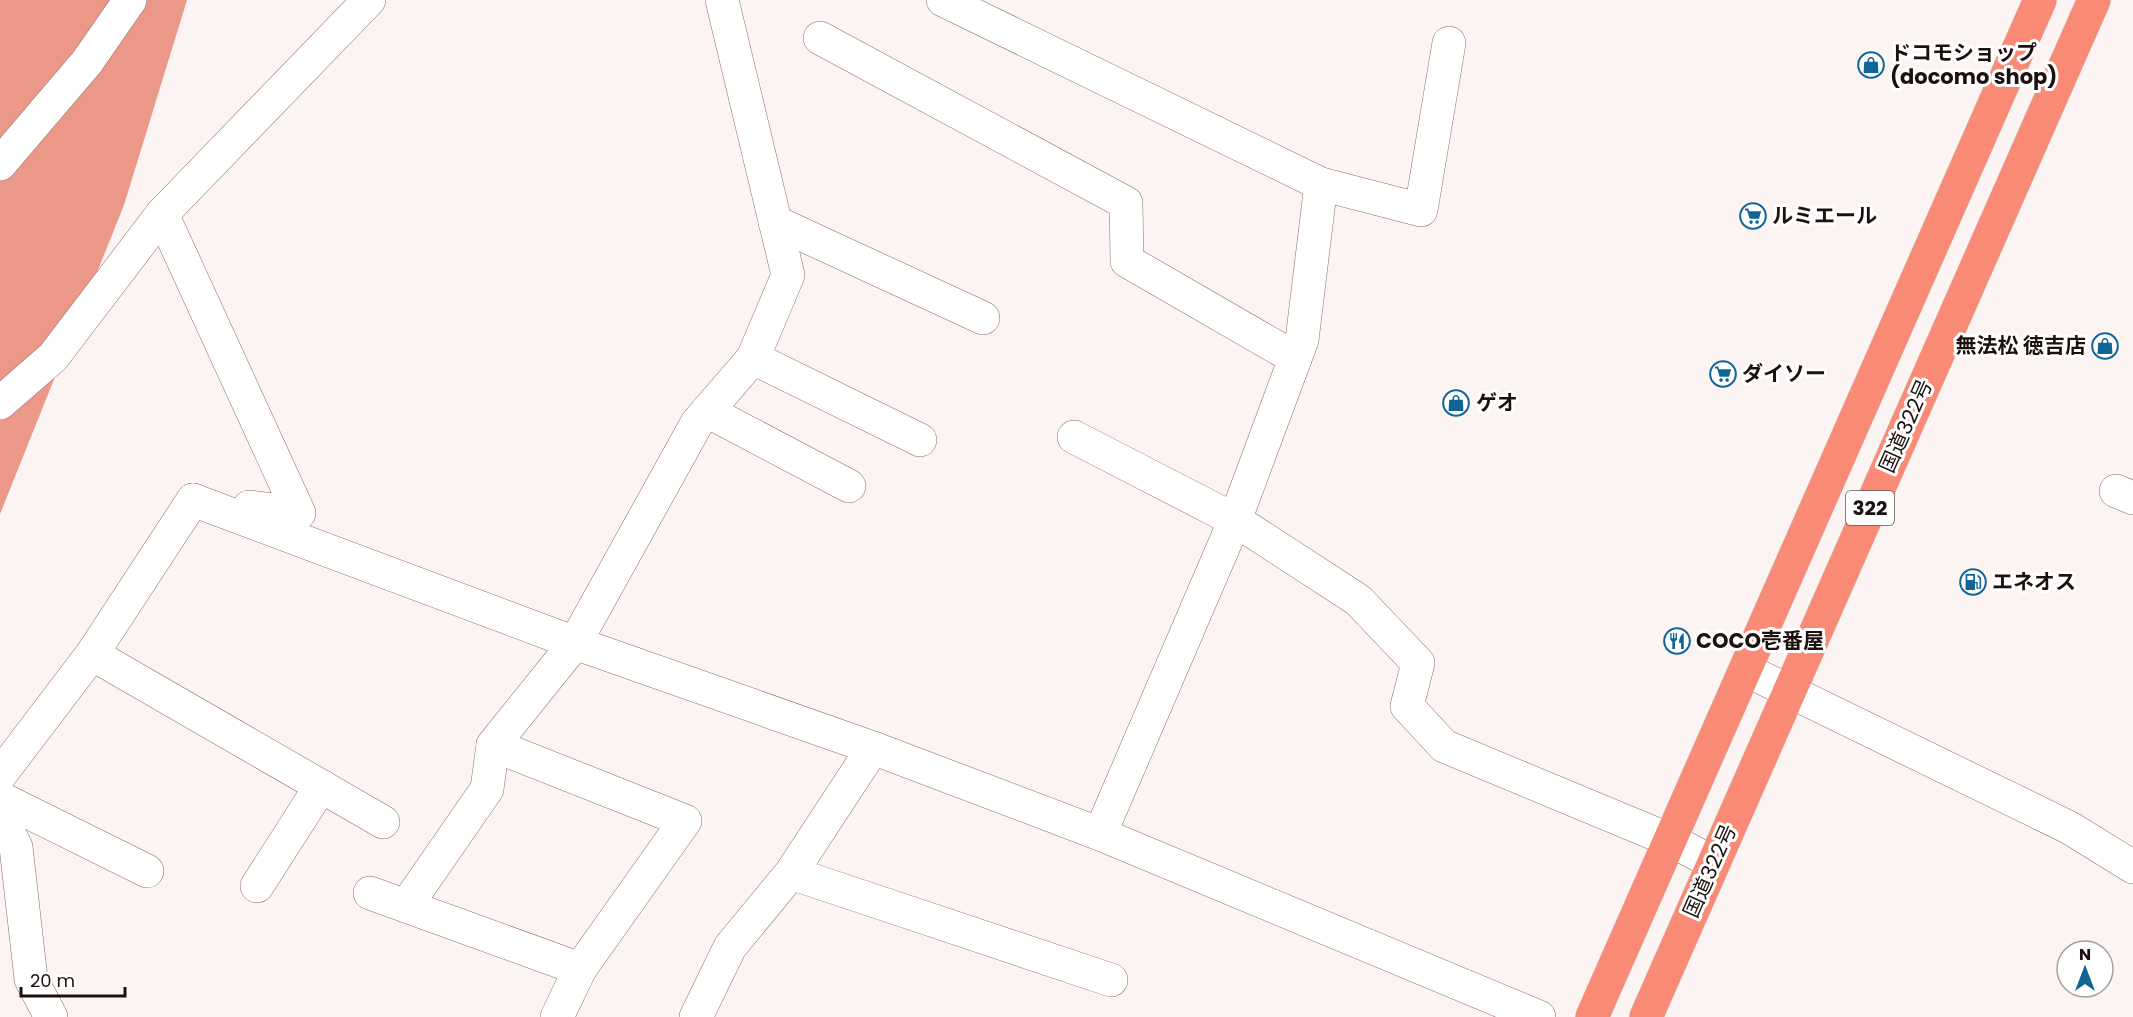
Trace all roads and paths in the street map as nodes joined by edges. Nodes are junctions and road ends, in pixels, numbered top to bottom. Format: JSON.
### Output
{"nodes":[{"id":1,"x":130,"y":0,"type":"edge"},
{"id":2,"x":369,"y":0,"type":"edge"},
{"id":3,"x":722,"y":0,"type":"edge"},
{"id":4,"x":944,"y":0,"type":"edge"},
{"id":5,"x":2040,"y":0,"type":"edge"},
{"id":6,"x":2094,"y":0,"type":"edge"},
{"id":7,"x":820,"y":38,"type":"dead end"},
{"id":8,"x":1449,"y":43,"type":"dead end"},
{"id":9,"x":0,"y":164,"type":"edge"},
{"id":10,"x":1321,"y":184,"type":"junction"},
{"id":11,"x":162,"y":214,"type":"junction"},
{"id":12,"x":775,"y":222,"type":"junction"},
{"id":13,"x":983,"y":318,"type":"dead end"},
{"id":14,"x":753,"y":358,"type":"junction"},
{"id":15,"x":1295,"y":358,"type":"junction"},
{"id":16,"x":0,"y":403,"type":"edge"},
{"id":17,"x":706,"y":411,"type":"junction"},
{"id":18,"x":1074,"y":437,"type":"dead end"},
{"id":19,"x":920,"y":440,"type":"dead end"},
{"id":20,"x":849,"y":486,"type":"dead end"},
{"id":21,"x":193,"y":500,"type":"junction"},
{"id":22,"x":1235,"y":520,"type":"junction"},
{"id":23,"x":575,"y":643,"type":"junction"},
{"id":24,"x":92,"y":654,"type":"junction"},
{"id":25,"x":1746,"y":670,"type":"junction"},
{"id":26,"x":1790,"y":690,"type":"junction"},
{"id":27,"x":492,"y":745,"type":"junction"},
{"id":28,"x":873,"y":748,"type":"junction"},
{"id":29,"x":0,"y":775,"type":"edge"},
{"id":30,"x":321,"y":786,"type":"junction"},
{"id":31,"x":0,"y":798,"type":"edge"},
{"id":32,"x":0,"y":816,"type":"edge"},
{"id":33,"x":383,"y":822,"type":"dead end"},
{"id":34,"x":1100,"y":834,"type":"junction"},
{"id":35,"x":1670,"y":840,"type":"junction"},
{"id":36,"x":1714,"y":863,"type":"junction"},
{"id":37,"x":2133,"y":867,"type":"edge"},
{"id":38,"x":147,"y":871,"type":"dead end"},
{"id":39,"x":791,"y":873,"type":"junction"},
{"id":40,"x":257,"y":886,"type":"dead end"},
{"id":41,"x":370,"y":893,"type":"dead end"},
{"id":42,"x":406,"y":906,"type":"junction"},
{"id":43,"x":580,"y":969,"type":"junction"},
{"id":44,"x":1111,"y":980,"type":"dead end"},
{"id":45,"x":51,"y":1017,"type":"edge"},
{"id":46,"x":557,"y":1017,"type":"edge"},
{"id":47,"x":696,"y":1017,"type":"edge"},
{"id":48,"x":1539,"y":1017,"type":"edge"},
{"id":49,"x":1592,"y":1017,"type":"edge"},
{"id":50,"x":1646,"y":1017,"type":"edge"}],
"edges":[{"from":1,"to":9,"type":"street"},
{"from":2,"to":11,"type":"street"},
{"from":3,"to":12,"type":"street"},
{"from":4,"to":10,"type":"street"},
{"from":5,"to":25,"type":"highway","number":"322"},
{"from":6,"to":26,"type":"highway","name":"国道322号","number":"322"},
{"from":7,"to":15,"type":"street"},
{"from":8,"to":10,"type":"street"},
{"from":10,"to":15,"type":"street"},
{"from":11,"to":16,"type":"street"},
{"from":11,"to":21,"type":"street"},
{"from":12,"to":13,"type":"street"},
{"from":12,"to":14,"type":"street"},
{"from":14,"to":17,"type":"street"},
{"from":14,"to":19,"type":"street"},
{"from":15,"to":22,"type":"street"},
{"from":17,"to":20,"type":"street"},
{"from":17,"to":23,"type":"street"},
{"from":18,"to":22,"type":"street"},
{"from":21,"to":23,"type":"street"},
{"from":21,"to":24,"type":"street"},
{"from":22,"to":34,"type":"street"},
{"from":22,"to":35,"type":"street"},
{"from":23,"to":27,"type":"street"},
{"from":23,"to":28,"type":"street"},
{"from":24,"to":29,"type":"street"},
{"from":24,"to":30,"type":"street"},
{"from":25,"to":26,"type":"street"},
{"from":25,"to":35,"type":"highway","number":"322"},
{"from":26,"to":36,"type":"highway","name":"国道322号","number":"322"},
{"from":26,"to":37,"type":"street"},
{"from":27,"to":42,"type":"street"},
{"from":27,"to":43,"type":"street"},
{"from":28,"to":34,"type":"street"},
{"from":28,"to":39,"type":"street"},
{"from":30,"to":33,"type":"street"},
{"from":30,"to":40,"type":"street"},
{"from":31,"to":38,"type":"street"},
{"from":32,"to":45,"type":"street"},
{"from":34,"to":48,"type":"street"},
{"from":35,"to":36,"type":"street"},
{"from":35,"to":49,"type":"highway","number":"322"},
{"from":36,"to":50,"type":"highway","name":"国道322号","number":"322"},
{"from":39,"to":44,"type":"street"},
{"from":39,"to":47,"type":"street"},
{"from":41,"to":42,"type":"street"},
{"from":42,"to":43,"type":"street"},
{"from":43,"to":46,"type":"street"}]}
